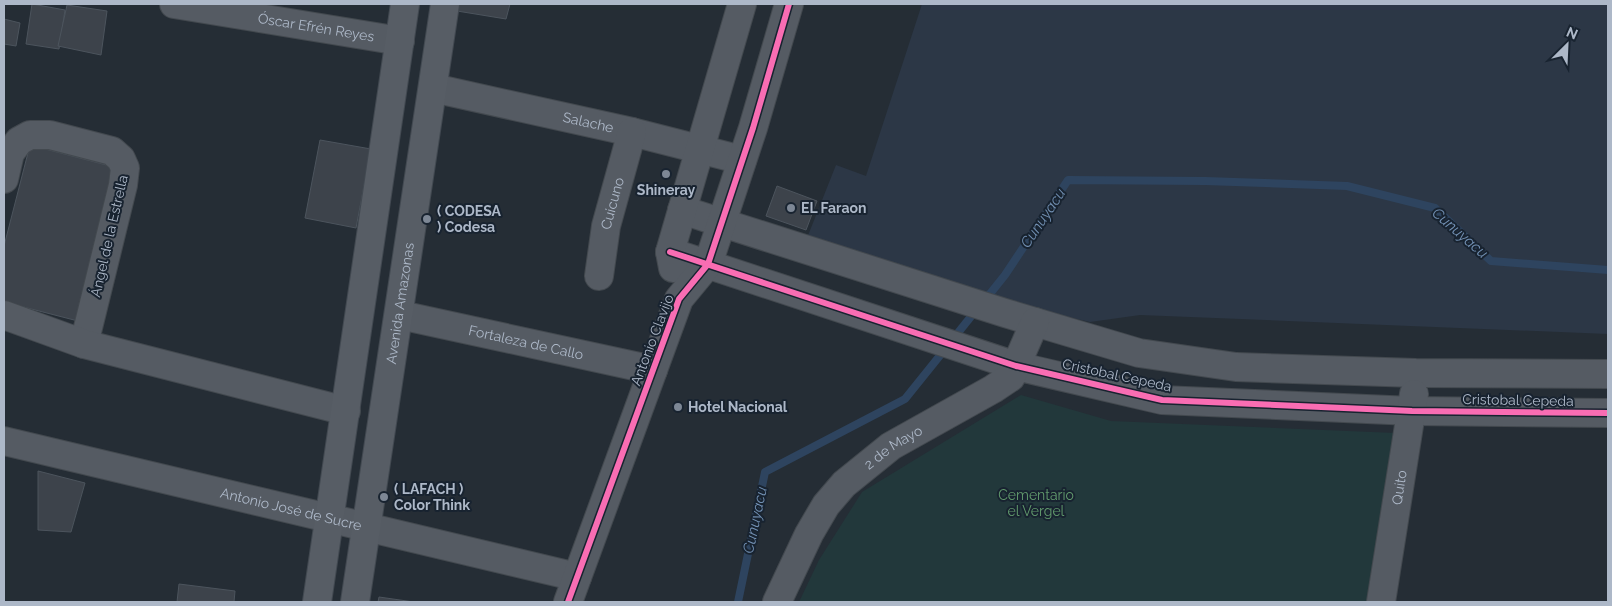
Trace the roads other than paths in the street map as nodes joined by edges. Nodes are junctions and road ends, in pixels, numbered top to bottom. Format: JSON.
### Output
{"nodes":[{"id":1,"x":174,"y":4,"type":"edge"},
{"id":2,"x":405,"y":4,"type":"edge"},
{"id":3,"x":445,"y":4,"type":"edge"},
{"id":4,"x":742,"y":4,"type":"edge"},
{"id":5,"x":789,"y":4,"type":"edge"},
{"id":6,"x":400,"y":41,"type":"junction"},
{"id":7,"x":433,"y":88,"type":"junction"},
{"id":8,"x":632,"y":132,"type":"junction"},
{"id":9,"x":701,"y":148,"type":"junction"},
{"id":10,"x":742,"y":160,"type":"junction"},
{"id":11,"x":4,"y":179,"type":"edge"},
{"id":12,"x":682,"y":210,"type":"junction"},
{"id":13,"x":722,"y":223,"type":"junction"},
{"id":14,"x":670,"y":252,"type":"junction"},
{"id":15,"x":708,"y":264,"type":"junction"},
{"id":16,"x":599,"y":276,"type":"dead end"},
{"id":17,"x":679,"y":299,"type":"junction"},
{"id":18,"x":4,"y":314,"type":"edge"},
{"id":19,"x":400,"y":315,"type":"junction"},
{"id":20,"x":1035,"y":322,"type":"junction"},
{"id":21,"x":84,"y":344,"type":"junction"},
{"id":22,"x":1016,"y":366,"type":"junction"},
{"id":23,"x":653,"y":370,"type":"junction"},
{"id":24,"x":1416,"y":373,"type":"junction"},
{"id":25,"x":1608,"y":374,"type":"edge"},
{"id":26,"x":346,"y":411,"type":"junction"},
{"id":27,"x":1412,"y":411,"type":"junction"},
{"id":28,"x":1608,"y":413,"type":"edge"},
{"id":29,"x":4,"y":441,"type":"edge"},
{"id":30,"x":329,"y":517,"type":"junction"},
{"id":31,"x":366,"y":525,"type":"junction"},
{"id":32,"x":577,"y":577,"type":"junction"},
{"id":33,"x":317,"y":602,"type":"edge"},
{"id":34,"x":355,"y":602,"type":"edge"},
{"id":35,"x":568,"y":602,"type":"edge"},
{"id":36,"x":777,"y":602,"type":"edge"},
{"id":37,"x":1381,"y":602,"type":"edge"}],
"edges":[{"from":1,"to":6,"type":"street","name":"Óscar Efrén Reyes"},
{"from":2,"to":6,"type":"main road"},
{"from":3,"to":7,"type":"main road","name":"Avenida Amazonas"},
{"from":4,"to":9,"type":"street","name":"Antonio Clavijo"},
{"from":5,"to":10,"type":"street","name":"Antonio Clavijo"},
{"from":6,"to":26,"type":"main road"},
{"from":7,"to":8,"type":"street","name":"Salache"},
{"from":7,"to":19,"type":"main road","name":"Avenida Amazonas"},
{"from":8,"to":9,"type":"street","name":"Salache"},
{"from":8,"to":16,"type":"street","name":"Cuicuno"},
{"from":9,"to":10,"type":"street","name":"Salache"},
{"from":9,"to":12,"type":"street","name":"Antonio Clavijo"},
{"from":10,"to":13,"type":"street","name":"Antonio Clavijo"},
{"from":11,"to":21,"type":"street","name":"Ángel de la Estrella"},
{"from":12,"to":13,"type":"street","name":"Cristobal Cepeda"},
{"from":12,"to":14,"type":"street","name":"Antonio Clavijo"},
{"from":13,"to":15,"type":"street","name":"Antonio Clavijo"},
{"from":13,"to":20,"type":"street","name":"Cristobal Cepeda"},
{"from":14,"to":15,"type":"street","name":"Cristobal Cepeda"},
{"from":14,"to":17,"type":"street","name":"Antonio Clavijo"},
{"from":15,"to":17,"type":"street","name":"Antonio Clavijo"},
{"from":15,"to":22,"type":"street","name":"Cristobal Cepeda"},
{"from":17,"to":23,"type":"street","name":"Antonio Clavijo"},
{"from":18,"to":21,"type":"street"},
{"from":19,"to":23,"type":"street","name":"Fortaleza de Callo"},
{"from":19,"to":31,"type":"main road","name":"Avenida Amazonas"},
{"from":20,"to":22,"type":"street","name":"2 de Mayo"},
{"from":20,"to":24,"type":"street","name":"Cristobal Cepeda"},
{"from":21,"to":26,"type":"street"},
{"from":22,"to":27,"type":"street","name":"Cristobal Cepeda"},
{"from":22,"to":36,"type":"street","name":"2 de Mayo"},
{"from":23,"to":32,"type":"street","name":"Antonio Clavijo"},
{"from":24,"to":25,"type":"street","name":"Cristobal Cepeda"},
{"from":24,"to":27,"type":"street","name":"Quito"},
{"from":26,"to":30,"type":"main road"},
{"from":27,"to":28,"type":"street","name":"Cristobal Cepeda"},
{"from":27,"to":37,"type":"street","name":"Quito"},
{"from":29,"to":30,"type":"street","name":"Antonio José de Sucre"},
{"from":30,"to":31,"type":"street","name":"Antonio José de Sucre"},
{"from":30,"to":33,"type":"main road"},
{"from":31,"to":32,"type":"street","name":"Antonio José de Sucre"},
{"from":31,"to":34,"type":"main road","name":"Avenida Amazonas"},
{"from":32,"to":35,"type":"street","name":"Antonio Clavijo"}]}
